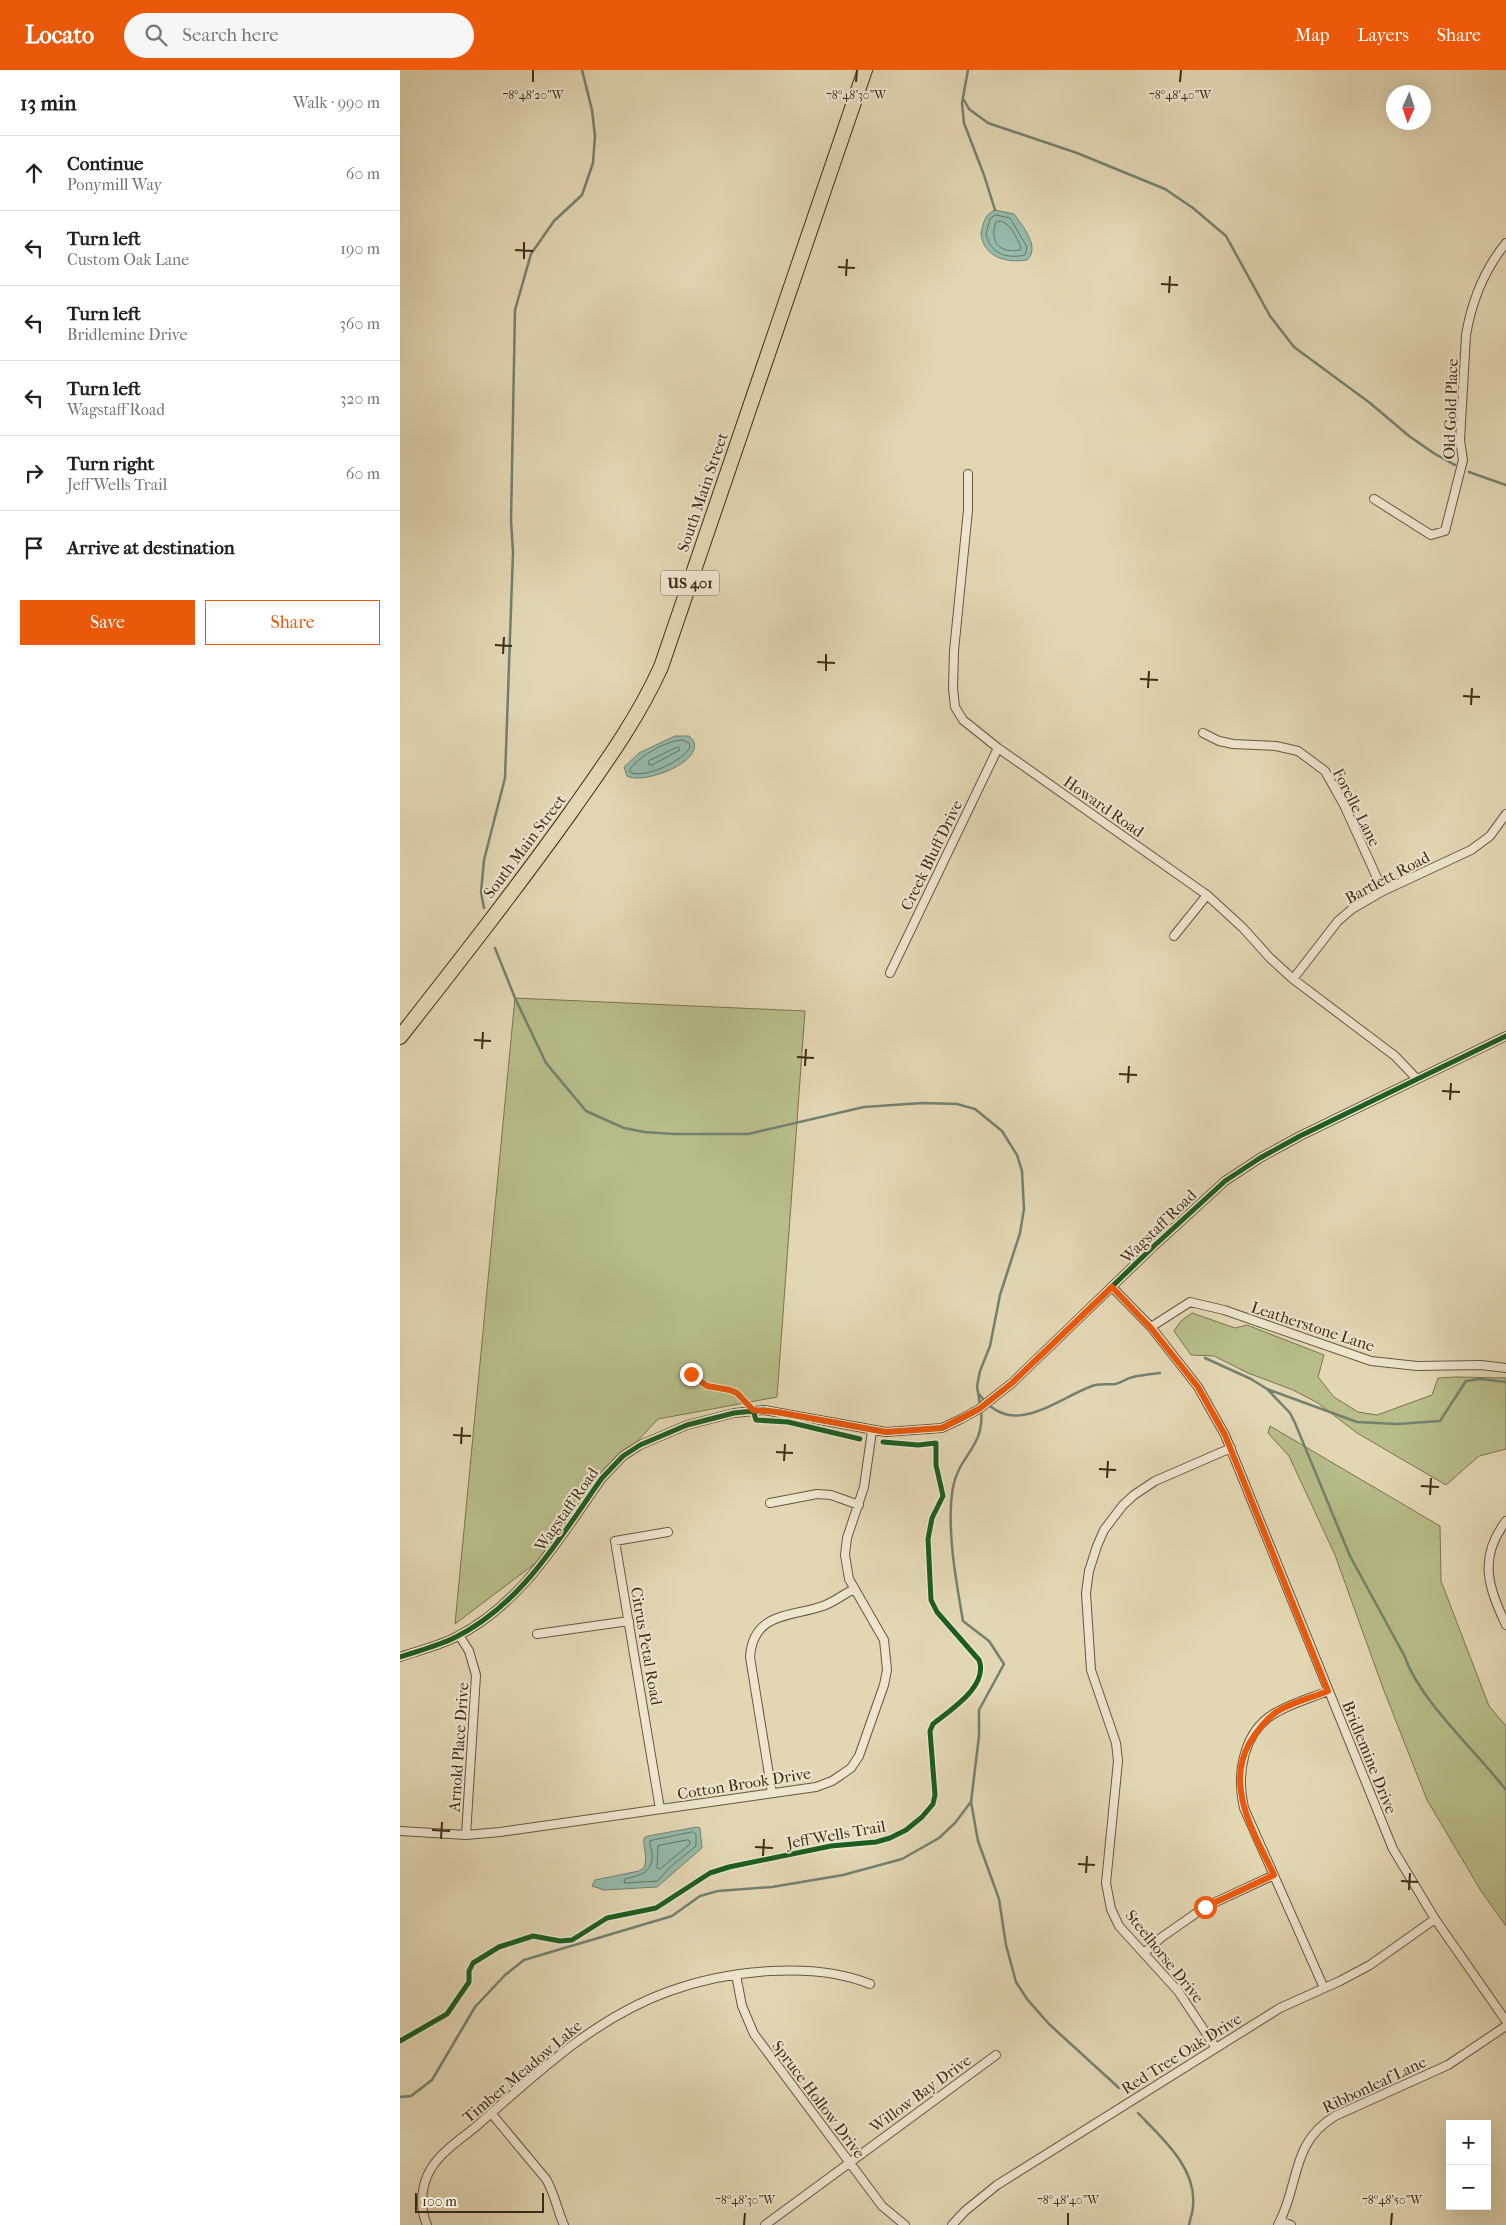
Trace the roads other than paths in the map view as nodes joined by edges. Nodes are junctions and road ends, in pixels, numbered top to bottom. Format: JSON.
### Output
{"nodes":[{"id":1,"x":865,"y":70,"type":"edge"},
{"id":2,"x":1506,"y":243,"type":"edge"},
{"id":3,"x":968,"y":474,"type":"dead end"},
{"id":4,"x":1374,"y":499,"type":"dead end"},
{"id":5,"x":1203,"y":733,"type":"dead end"},
{"id":6,"x":998,"y":748,"type":"junction"},
{"id":7,"x":1506,"y":814,"type":"edge"},
{"id":8,"x":1383,"y":891,"type":"junction"},
{"id":9,"x":1207,"y":895,"type":"junction"},
{"id":10,"x":1174,"y":936,"type":"dead end"},
{"id":11,"x":890,"y":973,"type":"dead end"},
{"id":12,"x":1293,"y":979,"type":"junction"},
{"id":13,"x":1506,"y":1036,"type":"edge"},
{"id":14,"x":400,"y":1037,"type":"edge"},
{"id":15,"x":1416,"y":1078,"type":"junction"},
{"id":16,"x":1112,"y":1287,"type":"junction"},
{"id":17,"x":1151,"y":1328,"type":"junction"},
{"id":18,"x":1506,"y":1368,"type":"edge"},
{"id":19,"x":872,"y":1431,"type":"junction"},
{"id":20,"x":1231,"y":1448,"type":"junction"},
{"id":21,"x":770,"y":1503,"type":"dead end"},
{"id":22,"x":859,"y":1505,"type":"junction"},
{"id":23,"x":1506,"y":1521,"type":"edge"},
{"id":24,"x":668,"y":1532,"type":"dead end"},
{"id":25,"x":854,"y":1589,"type":"junction"},
{"id":26,"x":629,"y":1621,"type":"junction"},
{"id":27,"x":1506,"y":1625,"type":"edge"},
{"id":28,"x":537,"y":1634,"type":"dead end"},
{"id":29,"x":459,"y":1635,"type":"junction"},
{"id":30,"x":400,"y":1657,"type":"edge"},
{"id":31,"x":1328,"y":1691,"type":"junction"},
{"id":32,"x":772,"y":1793,"type":"junction"},
{"id":33,"x":660,"y":1809,"type":"junction"},
{"id":34,"x":400,"y":1831,"type":"edge"},
{"id":35,"x":466,"y":1835,"type":"junction"},
{"id":36,"x":1274,"y":1875,"type":"junction"},
{"id":37,"x":1435,"y":1919,"type":"junction"},
{"id":38,"x":1145,"y":1952,"type":"junction"},
{"id":39,"x":736,"y":1975,"type":"junction"},
{"id":40,"x":870,"y":1984,"type":"dead end"},
{"id":41,"x":1324,"y":1988,"type":"junction"},
{"id":42,"x":1506,"y":2021,"type":"edge"},
{"id":43,"x":1506,"y":2026,"type":"edge"},
{"id":44,"x":1216,"y":2048,"type":"junction"},
{"id":45,"x":996,"y":2055,"type":"dead end"},
{"id":46,"x":491,"y":2114,"type":"junction"},
{"id":47,"x":849,"y":2162,"type":"junction"},
{"id":48,"x":1279,"y":2223,"type":"edge"},
{"id":49,"x":427,"y":2225,"type":"edge"},
{"id":50,"x":564,"y":2225,"type":"edge"},
{"id":51,"x":765,"y":2225,"type":"edge"},
{"id":52,"x":905,"y":2225,"type":"edge"},
{"id":53,"x":952,"y":2225,"type":"edge"},
{"id":54,"x":1291,"y":2225,"type":"edge"}],
"edges":[{"from":1,"to":14,"type":"highway","name":"South Main Street","number":"US 401"},
{"from":2,"to":4,"type":"street","name":"Old Gold Place"},
{"from":3,"to":6,"type":"street","name":"Howard Road"},
{"from":5,"to":8,"type":"street","name":"Forelle Lane"},
{"from":6,"to":9,"type":"street","name":"Howard Road"},
{"from":6,"to":11,"type":"street","name":"Creek Bluff Drive"},
{"from":7,"to":8,"type":"street","name":"Bartlett Road"},
{"from":8,"to":12,"type":"street","name":"Bartlett Road"},
{"from":9,"to":10,"type":"street"},
{"from":9,"to":12,"type":"street","name":"Howard Road"},
{"from":12,"to":15,"type":"street","name":"Howard Road"},
{"from":13,"to":15,"type":"street","name":"Wagstaff Road"},
{"from":15,"to":16,"type":"street","name":"Wagstaff Road"},
{"from":16,"to":17,"type":"street","name":"Bridlemine Drive"},
{"from":16,"to":19,"type":"street","name":"Wagstaff Road"},
{"from":17,"to":18,"type":"street","name":"Leatherstone Lane"},
{"from":17,"to":20,"type":"street","name":"Bridlemine Drive"},
{"from":19,"to":22,"type":"street","name":"Cotton Brook Drive"},
{"from":19,"to":29,"type":"street","name":"Wagstaff Road"},
{"from":20,"to":31,"type":"street","name":"Bridlemine Drive"},
{"from":20,"to":38,"type":"street","name":"Steelhorse Drive"},
{"from":21,"to":22,"type":"street"},
{"from":22,"to":25,"type":"street","name":"Cotton Brook Drive"},
{"from":23,"to":27,"type":"street"},
{"from":24,"to":26,"type":"street","name":"Citrus Petal Road"},
{"from":25,"to":32,"type":"street"},
{"from":25,"to":32,"type":"street","name":"Cotton Brook Drive"},
{"from":26,"to":28,"type":"street"},
{"from":26,"to":33,"type":"street","name":"Citrus Petal Road"},
{"from":29,"to":30,"type":"street","name":"Wagstaff Road"},
{"from":29,"to":35,"type":"street","name":"Arnold Place Drive"},
{"from":31,"to":36,"type":"street"},
{"from":31,"to":37,"type":"street","name":"Bridlemine Drive"},
{"from":32,"to":33,"type":"street","name":"Cotton Brook Drive"},
{"from":33,"to":35,"type":"street","name":"Cotton Brook Drive"},
{"from":34,"to":35,"type":"street","name":"Cotton Brook Drive"},
{"from":36,"to":38,"type":"street"},
{"from":36,"to":41,"type":"street"},
{"from":37,"to":41,"type":"street","name":"Red Tree Oak Drive"},
{"from":37,"to":42,"type":"street","name":"Bridlemine Drive"},
{"from":38,"to":44,"type":"street","name":"Steelhorse Drive"},
{"from":39,"to":40,"type":"street","name":"Timber Meadow Lake"},
{"from":39,"to":46,"type":"street","name":"Timber Meadow Lake"},
{"from":39,"to":47,"type":"street","name":"Spruce Hollow Drive"},
{"from":41,"to":44,"type":"street","name":"Red Tree Oak Drive"},
{"from":43,"to":48,"type":"street","name":"Ribbonleaf Lane"},
{"from":44,"to":53,"type":"street","name":"Red Tree Oak Drive"},
{"from":45,"to":47,"type":"street","name":"Willow Bay Drive"},
{"from":46,"to":49,"type":"street","name":"Timber Meadow Lake"},
{"from":46,"to":50,"type":"street"},
{"from":47,"to":51,"type":"street","name":"Willow Bay Drive"},
{"from":47,"to":52,"type":"street","name":"Spruce Hollow Drive"},
{"from":48,"to":54,"type":"street"}]}
